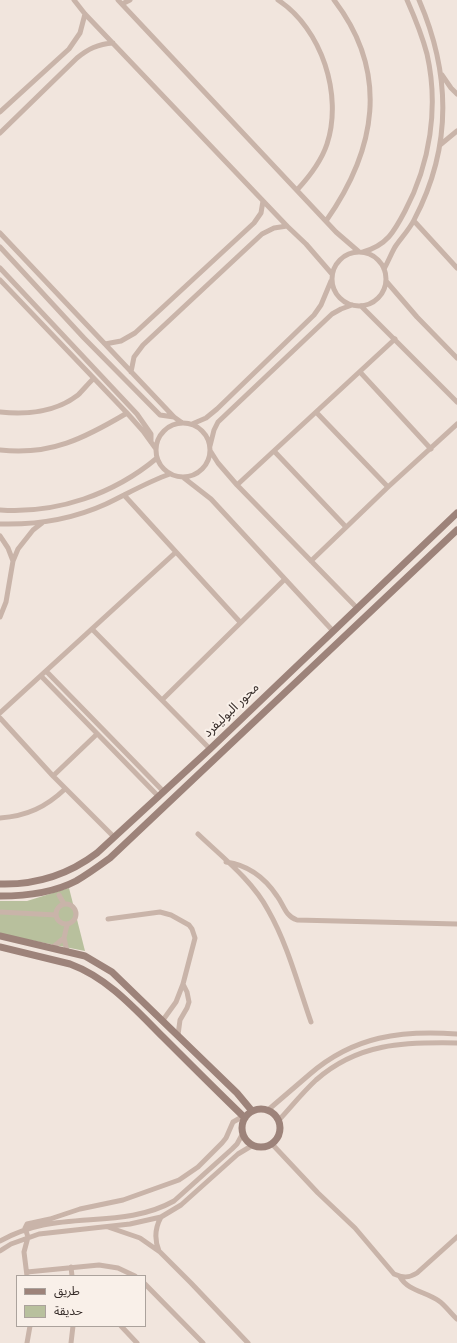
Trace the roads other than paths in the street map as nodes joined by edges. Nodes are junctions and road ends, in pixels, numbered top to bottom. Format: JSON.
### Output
{"nodes":[{"id":1,"x":74,"y":0,"type":"edge"},
{"id":2,"x":130,"y":0,"type":"edge"},
{"id":3,"x":278,"y":0,"type":"edge"},
{"id":4,"x":334,"y":0,"type":"edge"},
{"id":5,"x":408,"y":0,"type":"edge"},
{"id":6,"x":419,"y":0,"type":"edge"},
{"id":7,"x":120,"y":2,"type":"edge"},
{"id":8,"x":85,"y":14,"type":"junction"},
{"id":9,"x":113,"y":44,"type":"junction"},
{"id":10,"x":441,"y":74,"type":"junction"},
{"id":11,"x":457,"y":94,"type":"edge"},
{"id":12,"x":0,"y":112,"type":"edge"},
{"id":13,"x":457,"y":131,"type":"edge"},
{"id":14,"x":0,"y":132,"type":"edge"},
{"id":15,"x":440,"y":145,"type":"junction"},
{"id":16,"x":297,"y":190,"type":"junction"},
{"id":17,"x":263,"y":201,"type":"junction"},
{"id":18,"x":326,"y":221,"type":"junction"},
{"id":19,"x":414,"y":221,"type":"junction"},
{"id":20,"x":287,"y":226,"type":"junction"},
{"id":21,"x":0,"y":233,"type":"edge"},
{"id":22,"x":0,"y":247,"type":"edge"},
{"id":23,"x":361,"y":251,"type":"junction"},
{"id":24,"x":0,"y":268,"type":"edge"},
{"id":25,"x":457,"y":268,"type":"edge"},
{"id":26,"x":384,"y":269,"type":"junction"},
{"id":27,"x":332,"y":274,"type":"junction"},
{"id":28,"x":0,"y":280,"type":"edge"},
{"id":29,"x":332,"y":281,"type":"junction"},
{"id":30,"x":386,"y":281,"type":"junction"},
{"id":31,"x":352,"y":305,"type":"junction"},
{"id":32,"x":361,"y":306,"type":"junction"},
{"id":33,"x":395,"y":339,"type":"junction"},
{"id":34,"x":105,"y":344,"type":"junction"},
{"id":35,"x":457,"y":358,"type":"edge"},
{"id":36,"x":131,"y":372,"type":"junction"},
{"id":37,"x":360,"y":372,"type":"junction"},
{"id":38,"x":93,"y":379,"type":"junction"},
{"id":39,"x":457,"y":402,"type":"edge"},
{"id":40,"x":0,"y":412,"type":"edge"},
{"id":41,"x":316,"y":412,"type":"junction"},
{"id":42,"x":127,"y":413,"type":"junction"},
{"id":43,"x":174,"y":417,"type":"junction"},
{"id":44,"x":181,"y":422,"type":"junction"},
{"id":45,"x":192,"y":424,"type":"junction"},
{"id":46,"x":457,"y":424,"type":"edge"},
{"id":47,"x":151,"y":442,"type":"junction"},
{"id":48,"x":210,"y":446,"type":"junction"},
{"id":49,"x":156,"y":448,"type":"junction"},
{"id":50,"x":430,"y":449,"type":"junction"},
{"id":51,"x":0,"y":450,"type":"edge"},
{"id":52,"x":274,"y":451,"type":"junction"},
{"id":53,"x":211,"y":452,"type":"junction"},
{"id":54,"x":157,"y":458,"type":"junction"},
{"id":55,"x":170,"y":474,"type":"junction"},
{"id":56,"x":184,"y":478,"type":"junction"},
{"id":57,"x":237,"y":485,"type":"junction"},
{"id":58,"x":388,"y":487,"type":"junction"},
{"id":59,"x":124,"y":496,"type":"junction"},
{"id":60,"x":0,"y":510,"type":"edge"},
{"id":61,"x":457,"y":513,"type":"edge"},
{"id":62,"x":42,"y":522,"type":"junction"},
{"id":63,"x":0,"y":524,"type":"edge"},
{"id":64,"x":346,"y":528,"type":"junction"},
{"id":65,"x":457,"y":530,"type":"edge"},
{"id":66,"x":0,"y":536,"type":"edge"},
{"id":67,"x":176,"y":552,"type":"junction"},
{"id":68,"x":13,"y":561,"type":"junction"},
{"id":69,"x":311,"y":561,"type":"junction"},
{"id":70,"x":285,"y":579,"type":"junction"},
{"id":71,"x":357,"y":608,"type":"junction"},
{"id":72,"x":0,"y":617,"type":"edge"},
{"id":73,"x":240,"y":622,"type":"junction"},
{"id":74,"x":92,"y":628,"type":"junction"},
{"id":75,"x":333,"y":631,"type":"junction"},
{"id":76,"x":46,"y":671,"type":"junction"},
{"id":77,"x":41,"y":676,"type":"junction"},
{"id":78,"x":162,"y":700,"type":"junction"},
{"id":79,"x":0,"y":713,"type":"edge"},
{"id":80,"x":0,"y":718,"type":"edge"},
{"id":81,"x":97,"y":734,"type":"junction"},
{"id":82,"x":210,"y":749,"type":"junction"},
{"id":83,"x":52,"y":776,"type":"junction"},
{"id":84,"x":65,"y":789,"type":"junction"},
{"id":85,"x":162,"y":794,"type":"junction"},
{"id":86,"x":0,"y":818,"type":"edge"},
{"id":87,"x":198,"y":834,"type":"dead end"},
{"id":88,"x":114,"y":837,"type":"junction"},
{"id":89,"x":226,"y":862,"type":"junction"},
{"id":90,"x":0,"y":884,"type":"edge"},
{"id":91,"x":59,"y":895,"type":"dead end"},
{"id":92,"x":0,"y":896,"type":"edge"},
{"id":93,"x":64,"y":904,"type":"junction"},
{"id":94,"x":0,"y":912,"type":"edge"},
{"id":95,"x":56,"y":915,"type":"junction"},
{"id":96,"x":108,"y":919,"type":"dead end"},
{"id":97,"x":67,"y":924,"type":"junction"},
{"id":98,"x":457,"y":924,"type":"edge"},
{"id":99,"x":0,"y":936,"type":"edge"},
{"id":100,"x":64,"y":938,"type":"junction"},
{"id":101,"x":53,"y":947,"type":"junction"},
{"id":102,"x":0,"y":948,"type":"edge"},
{"id":103,"x":67,"y":950,"type":"junction"},
{"id":104,"x":183,"y":984,"type":"junction"},
{"id":105,"x":163,"y":1020,"type":"junction"},
{"id":106,"x":311,"y":1022,"type":"dead end"},
{"id":107,"x":457,"y":1034,"type":"edge"},
{"id":108,"x":178,"y":1035,"type":"junction"},
{"id":109,"x":457,"y":1043,"type":"edge"},
{"id":110,"x":237,"y":1093,"type":"junction"},
{"id":111,"x":228,"y":1102,"type":"junction"},
{"id":112,"x":268,"y":1110,"type":"junction"},
{"id":113,"x":252,"y":1111,"type":"junction"},
{"id":114,"x":245,"y":1118,"type":"junction"},
{"id":115,"x":279,"y":1120,"type":"junction"},
{"id":116,"x":243,"y":1133,"type":"junction"},
{"id":117,"x":272,"y":1144,"type":"junction"},
{"id":118,"x":253,"y":1145,"type":"junction"},
{"id":119,"x":161,"y":1217,"type":"junction"},
{"id":120,"x":105,"y":1226,"type":"junction"},
{"id":121,"x":25,"y":1230,"type":"junction"},
{"id":122,"x":0,"y":1237,"type":"edge"},
{"id":123,"x":28,"y":1237,"type":"junction"},
{"id":124,"x":457,"y":1237,"type":"edge"},
{"id":125,"x":6,"y":1238,"type":"junction"},
{"id":126,"x":0,"y":1241,"type":"edge"},
{"id":127,"x":16,"y":1242,"type":"junction"},
{"id":128,"x":0,"y":1251,"type":"edge"},
{"id":129,"x":160,"y":1252,"type":"junction"},
{"id":130,"x":24,"y":1255,"type":"junction"},
{"id":131,"x":71,"y":1267,"type":"junction"},
{"id":132,"x":27,"y":1274,"type":"edge"},
{"id":133,"x":72,"y":1275,"type":"edge"},
{"id":134,"x":133,"y":1275,"type":"edge"},
{"id":135,"x":400,"y":1276,"type":"junction"},
{"id":136,"x":146,"y":1285,"type":"edge"},
{"id":137,"x":457,"y":1320,"type":"edge"},
{"id":138,"x":30,"y":1327,"type":"edge"},
{"id":139,"x":73,"y":1327,"type":"edge"},
{"id":140,"x":122,"y":1327,"type":"edge"},
{"id":141,"x":73,"y":1342,"type":"edge"},
{"id":142,"x":27,"y":1343,"type":"edge"},
{"id":143,"x":137,"y":1343,"type":"edge"},
{"id":144,"x":203,"y":1343,"type":"edge"},
{"id":145,"x":248,"y":1343,"type":"edge"}],
"edges":[{"from":1,"to":8,"type":"street"},
{"from":2,"to":7,"type":"street"},
{"from":3,"to":16,"type":"street"},
{"from":4,"to":18,"type":"street"},
{"from":5,"to":23,"type":"street"},
{"from":6,"to":10,"type":"street"},
{"from":7,"to":16,"type":"street"},
{"from":8,"to":9,"type":"street"},
{"from":8,"to":12,"type":"street"},
{"from":9,"to":14,"type":"street"},
{"from":9,"to":17,"type":"street"},
{"from":10,"to":11,"type":"street"},
{"from":10,"to":15,"type":"street"},
{"from":13,"to":15,"type":"street"},
{"from":15,"to":19,"type":"street"},
{"from":16,"to":18,"type":"street"},
{"from":17,"to":20,"type":"street"},
{"from":17,"to":34,"type":"street"},
{"from":18,"to":23,"type":"street"},
{"from":19,"to":25,"type":"street"},
{"from":19,"to":26,"type":"street"},
{"from":20,"to":27,"type":"street"},
{"from":20,"to":36,"type":"street"},
{"from":21,"to":34,"type":"street"},
{"from":22,"to":43,"type":"street"},
{"from":23,"to":26,"type":"street"},
{"from":23,"to":27,"type":"street"},
{"from":24,"to":47,"type":"street"},
{"from":26,"to":30,"type":"street"},
{"from":27,"to":29,"type":"street"},
{"from":28,"to":38,"type":"street"},
{"from":29,"to":31,"type":"street"},
{"from":29,"to":45,"type":"street"},
{"from":30,"to":32,"type":"street"},
{"from":30,"to":35,"type":"street"},
{"from":31,"to":32,"type":"street"},
{"from":31,"to":48,"type":"street"},
{"from":32,"to":33,"type":"street"},
{"from":33,"to":37,"type":"street"},
{"from":33,"to":39,"type":"street"},
{"from":34,"to":36,"type":"street"},
{"from":36,"to":43,"type":"street"},
{"from":37,"to":41,"type":"street"},
{"from":37,"to":50,"type":"street"},
{"from":38,"to":40,"type":"street"},
{"from":38,"to":42,"type":"street"},
{"from":41,"to":52,"type":"street"},
{"from":41,"to":58,"type":"street"},
{"from":42,"to":47,"type":"street"},
{"from":42,"to":51,"type":"street"},
{"from":43,"to":44,"type":"street"},
{"from":44,"to":45,"type":"street"},
{"from":44,"to":49,"type":"street"},
{"from":45,"to":48,"type":"street"},
{"from":46,"to":50,"type":"street"},
{"from":47,"to":49,"type":"street"},
{"from":48,"to":53,"type":"street"},
{"from":49,"to":54,"type":"street"},
{"from":50,"to":58,"type":"street"},
{"from":52,"to":57,"type":"street"},
{"from":52,"to":64,"type":"street"},
{"from":53,"to":56,"type":"street"},
{"from":53,"to":57,"type":"street"},
{"from":54,"to":55,"type":"street"},
{"from":54,"to":60,"type":"street"},
{"from":55,"to":56,"type":"street"},
{"from":55,"to":59,"type":"street"},
{"from":56,"to":70,"type":"street"},
{"from":57,"to":69,"type":"street"},
{"from":58,"to":64,"type":"street"},
{"from":59,"to":62,"type":"street"},
{"from":59,"to":67,"type":"street"},
{"from":61,"to":71,"type":"street","name":"محور البوليفرد"},
{"from":62,"to":63,"type":"street"},
{"from":62,"to":68,"type":"street"},
{"from":64,"to":69,"type":"street"},
{"from":65,"to":92,"type":"street","name":"محور البوليفرد"},
{"from":66,"to":68,"type":"street"},
{"from":67,"to":73,"type":"street"},
{"from":67,"to":74,"type":"street"},
{"from":68,"to":72,"type":"street"},
{"from":69,"to":71,"type":"street"},
{"from":70,"to":73,"type":"street"},
{"from":70,"to":75,"type":"street"},
{"from":71,"to":75,"type":"street","name":"محور البوليفرد"},
{"from":73,"to":78,"type":"street"},
{"from":74,"to":76,"type":"street"},
{"from":74,"to":78,"type":"street"},
{"from":75,"to":82,"type":"street","name":"محور البوليفرد"},
{"from":76,"to":77,"type":"street"},
{"from":76,"to":85,"type":"street"},
{"from":77,"to":79,"type":"street"},
{"from":77,"to":81,"type":"street"},
{"from":78,"to":82,"type":"street"},
{"from":80,"to":83,"type":"street"},
{"from":81,"to":83,"type":"street"},
{"from":81,"to":85,"type":"street"},
{"from":82,"to":85,"type":"street","name":"محور البوليفرد"},
{"from":83,"to":84,"type":"street"},
{"from":84,"to":86,"type":"street"},
{"from":84,"to":88,"type":"street"},
{"from":85,"to":88,"type":"street","name":"محور البوليفرد"},
{"from":87,"to":89,"type":"street"},
{"from":88,"to":90,"type":"street","name":"محور البوليفرد"},
{"from":89,"to":98,"type":"street"},
{"from":89,"to":106,"type":"street"},
{"from":91,"to":93,"type":"street"},
{"from":93,"to":95,"type":"street"},
{"from":93,"to":97,"type":"street"},
{"from":94,"to":95,"type":"street"},
{"from":95,"to":97,"type":"street"},
{"from":96,"to":104,"type":"street"},
{"from":97,"to":100,"type":"street"},
{"from":99,"to":101,"type":"street"},
{"from":100,"to":101,"type":"street"},
{"from":100,"to":103,"type":"street"},
{"from":101,"to":103,"type":"street"},
{"from":102,"to":111,"type":"street"},
{"from":103,"to":105,"type":"street"},
{"from":104,"to":105,"type":"street"},
{"from":104,"to":108,"type":"street"},
{"from":105,"to":108,"type":"street"},
{"from":107,"to":112,"type":"street"},
{"from":108,"to":110,"type":"street"},
{"from":109,"to":115,"type":"street"},
{"from":110,"to":111,"type":"street"},
{"from":110,"to":113,"type":"street"},
{"from":111,"to":114,"type":"street"},
{"from":112,"to":113,"type":"street"},
{"from":112,"to":115,"type":"street"},
{"from":113,"to":114,"type":"street"},
{"from":114,"to":116,"type":"street"},
{"from":114,"to":121,"type":"street"},
{"from":115,"to":117,"type":"street"},
{"from":116,"to":118,"type":"street"},
{"from":116,"to":121,"type":"street"},
{"from":117,"to":118,"type":"street"},
{"from":117,"to":135,"type":"street"},
{"from":118,"to":119,"type":"street"},
{"from":119,"to":120,"type":"street"},
{"from":119,"to":129,"type":"street"},
{"from":120,"to":123,"type":"street"},
{"from":120,"to":129,"type":"street"},
{"from":121,"to":123,"type":"street"},
{"from":121,"to":125,"type":"street"},
{"from":122,"to":125,"type":"street"},
{"from":123,"to":127,"type":"street"},
{"from":123,"to":130,"type":"street"},
{"from":124,"to":135,"type":"street"},
{"from":125,"to":126,"type":"street"},
{"from":127,"to":128,"type":"street"},
{"from":127,"to":130,"type":"street"},
{"from":129,"to":145,"type":"street"},
{"from":130,"to":132,"type":"street"},
{"from":131,"to":132,"type":"street"},
{"from":131,"to":133,"type":"street"},
{"from":131,"to":134,"type":"street"},
{"from":135,"to":137,"type":"street"},
{"from":136,"to":144,"type":"street"},
{"from":138,"to":142,"type":"street"},
{"from":139,"to":141,"type":"street"},
{"from":140,"to":143,"type":"street"}]}
